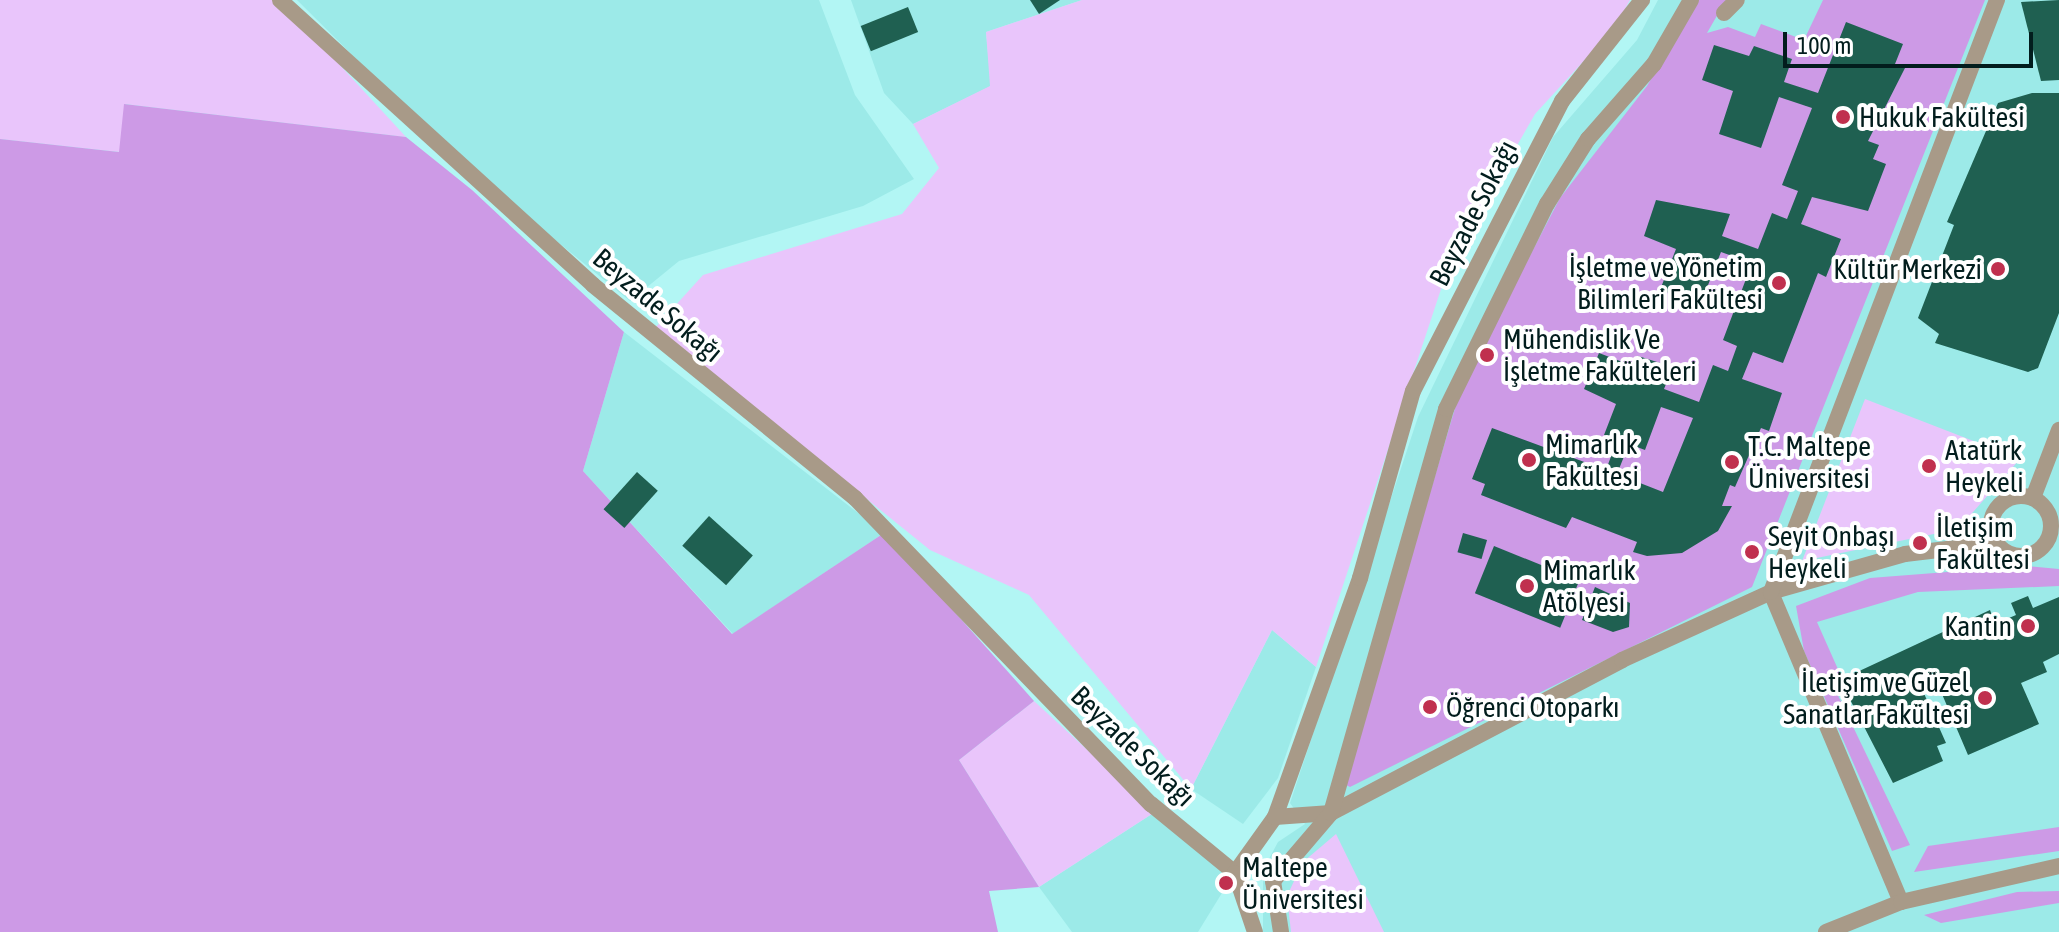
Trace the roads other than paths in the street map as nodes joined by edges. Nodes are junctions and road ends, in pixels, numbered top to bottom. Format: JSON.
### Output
{"nodes":[{"id":1,"x":280,"y":0,"type":"edge"},
{"id":2,"x":1642,"y":0,"type":"edge"},
{"id":3,"x":1691,"y":0,"type":"edge"},
{"id":4,"x":1737,"y":0,"type":"edge"},
{"id":5,"x":1997,"y":0,"type":"edge"},
{"id":6,"x":1724,"y":13,"type":"dead end"},
{"id":7,"x":2059,"y":430,"type":"edge"},
{"id":8,"x":2033,"y":498,"type":"junction"},
{"id":9,"x":2053,"y":542,"type":"edge"},
{"id":10,"x":1997,"y":543,"type":"junction"},
{"id":11,"x":1771,"y":592,"type":"junction"},
{"id":12,"x":1331,"y":813,"type":"junction"},
{"id":13,"x":1275,"y":817,"type":"junction"},
{"id":14,"x":2059,"y":866,"type":"edge"},
{"id":15,"x":1235,"y":873,"type":"junction"},
{"id":16,"x":1901,"y":902,"type":"junction"},
{"id":17,"x":1255,"y":932,"type":"edge"},
{"id":18,"x":1281,"y":932,"type":"edge"},
{"id":19,"x":1826,"y":932,"type":"edge"}],
"edges":[{"from":1,"to":15,"type":"street","name":"Beyzade Sokağı"},
{"from":2,"to":13,"type":"street","name":"Beyzade Sokağı"},
{"from":3,"to":12,"type":"street"},
{"from":4,"to":6,"type":"street"},
{"from":5,"to":11,"type":"street"},
{"from":7,"to":8,"type":"street"},
{"from":8,"to":9,"type":"street"},
{"from":8,"to":10,"type":"street"},
{"from":9,"to":10,"type":"street"},
{"from":10,"to":11,"type":"street"},
{"from":11,"to":12,"type":"street"},
{"from":11,"to":16,"type":"street"},
{"from":12,"to":13,"type":"street"},
{"from":12,"to":18,"type":"street"},
{"from":13,"to":15,"type":"street","name":"Beyzade Sokağı"},
{"from":14,"to":16,"type":"street"},
{"from":15,"to":17,"type":"street"},
{"from":16,"to":19,"type":"street"}]}
